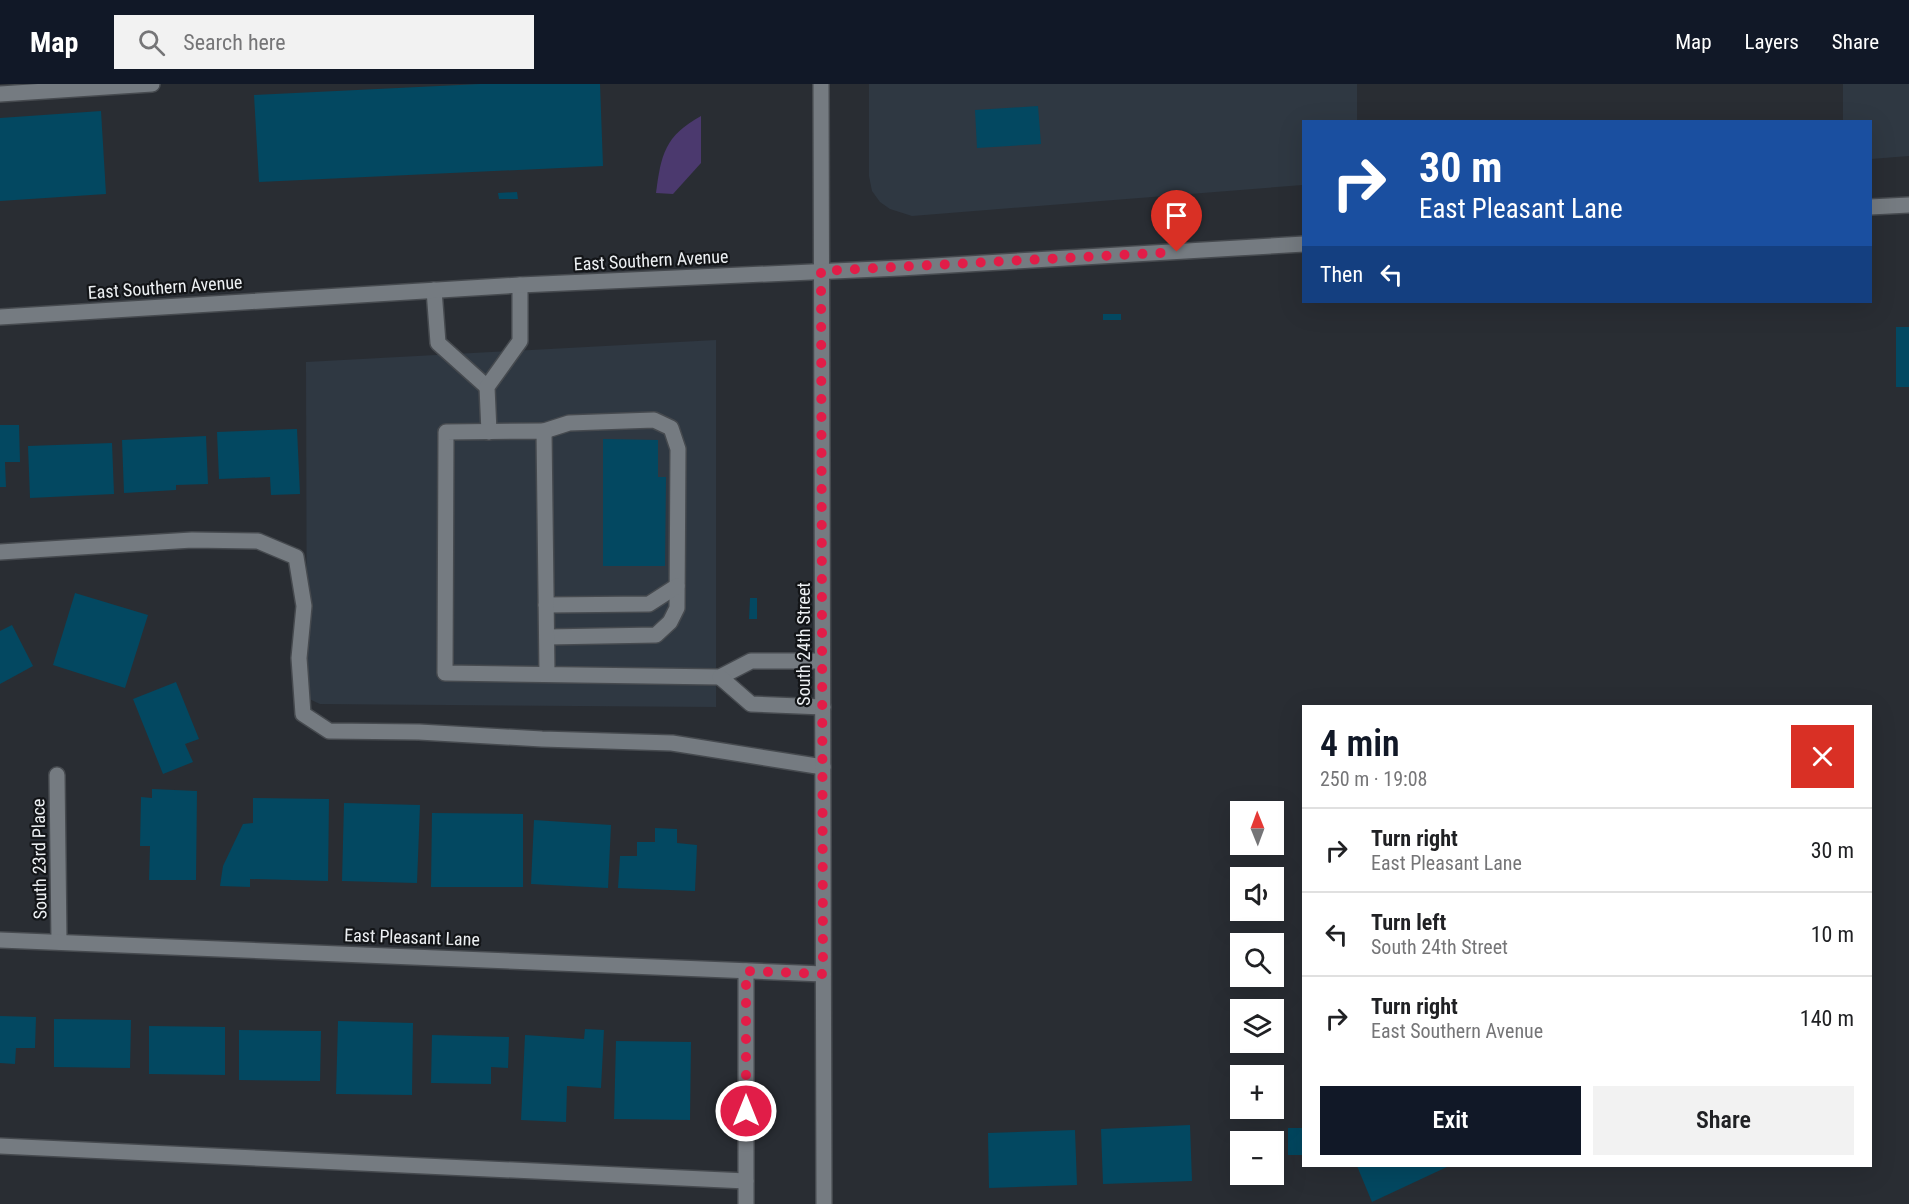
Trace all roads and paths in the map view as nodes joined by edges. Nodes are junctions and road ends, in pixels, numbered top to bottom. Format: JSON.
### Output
{"nodes":[{"id":1,"x":152,"y":84,"type":"edge"},
{"id":2,"x":821,"y":84,"type":"edge"},
{"id":3,"x":0,"y":93,"type":"edge"},
{"id":4,"x":1909,"y":205,"type":"edge"},
{"id":5,"x":1872,"y":207,"type":"edge"},
{"id":6,"x":1302,"y":244,"type":"edge"},
{"id":7,"x":821,"y":271,"type":"junction"},
{"id":8,"x":520,"y":285,"type":"junction"},
{"id":9,"x":434,"y":290,"type":"junction"},
{"id":10,"x":0,"y":317,"type":"edge"},
{"id":11,"x":487,"y":387,"type":"junction"},
{"id":12,"x":544,"y":431,"type":"junction"},
{"id":13,"x":489,"y":432,"type":"junction"},
{"id":14,"x":0,"y":552,"type":"edge"},
{"id":15,"x":677,"y":585,"type":"junction"},
{"id":16,"x":546,"y":605,"type":"junction"},
{"id":17,"x":547,"y":637,"type":"junction"},
{"id":18,"x":822,"y":661,"type":"junction"},
{"id":19,"x":547,"y":674,"type":"junction"},
{"id":20,"x":720,"y":677,"type":"junction"},
{"id":21,"x":823,"y":707,"type":"junction"},
{"id":22,"x":823,"y":767,"type":"junction"},
{"id":23,"x":57,"y":775,"type":"dead end"},
{"id":24,"x":0,"y":940,"type":"edge"},
{"id":25,"x":59,"y":942,"type":"junction"},
{"id":26,"x":746,"y":971,"type":"junction"},
{"id":27,"x":823,"y":974,"type":"junction"},
{"id":28,"x":0,"y":1146,"type":"edge"},
{"id":29,"x":746,"y":1181,"type":"junction"},
{"id":30,"x":746,"y":1204,"type":"edge"},
{"id":31,"x":824,"y":1204,"type":"edge"}],
"edges":[{"from":1,"to":3,"type":"main road"},
{"from":2,"to":7,"type":"main road","name":"South 24th Street"},
{"from":4,"to":5,"type":"main road"},
{"from":6,"to":7,"type":"main road","name":"East Southern Avenue"},
{"from":7,"to":8,"type":"main road","name":"East Southern Avenue"},
{"from":7,"to":18,"type":"main road","name":"South 24th Street"},
{"from":8,"to":9,"type":"main road","name":"East Southern Avenue"},
{"from":8,"to":11,"type":"main road"},
{"from":9,"to":10,"type":"main road","name":"East Southern Avenue"},
{"from":9,"to":11,"type":"main road"},
{"from":11,"to":13,"type":"main road"},
{"from":12,"to":13,"type":"main road"},
{"from":12,"to":15,"type":"main road"},
{"from":12,"to":16,"type":"main road"},
{"from":13,"to":19,"type":"main road"},
{"from":14,"to":22,"type":"main road"},
{"from":15,"to":16,"type":"main road"},
{"from":15,"to":17,"type":"main road"},
{"from":16,"to":17,"type":"main road"},
{"from":17,"to":19,"type":"main road"},
{"from":18,"to":20,"type":"main road"},
{"from":18,"to":21,"type":"main road","name":"South 24th Street"},
{"from":19,"to":20,"type":"main road"},
{"from":20,"to":21,"type":"main road"},
{"from":21,"to":22,"type":"main road","name":"South 24th Street"},
{"from":22,"to":27,"type":"main road","name":"South 24th Street"},
{"from":23,"to":25,"type":"main road","name":"South 23rd Place"},
{"from":24,"to":25,"type":"main road","name":"East Pleasant Lane"},
{"from":25,"to":26,"type":"main road","name":"East Pleasant Lane"},
{"from":26,"to":27,"type":"main road","name":"East Pleasant Lane"},
{"from":26,"to":29,"type":"main road"},
{"from":27,"to":31,"type":"main road","name":"South 24th Street"},
{"from":28,"to":29,"type":"main road"},
{"from":29,"to":30,"type":"main road"}]}
